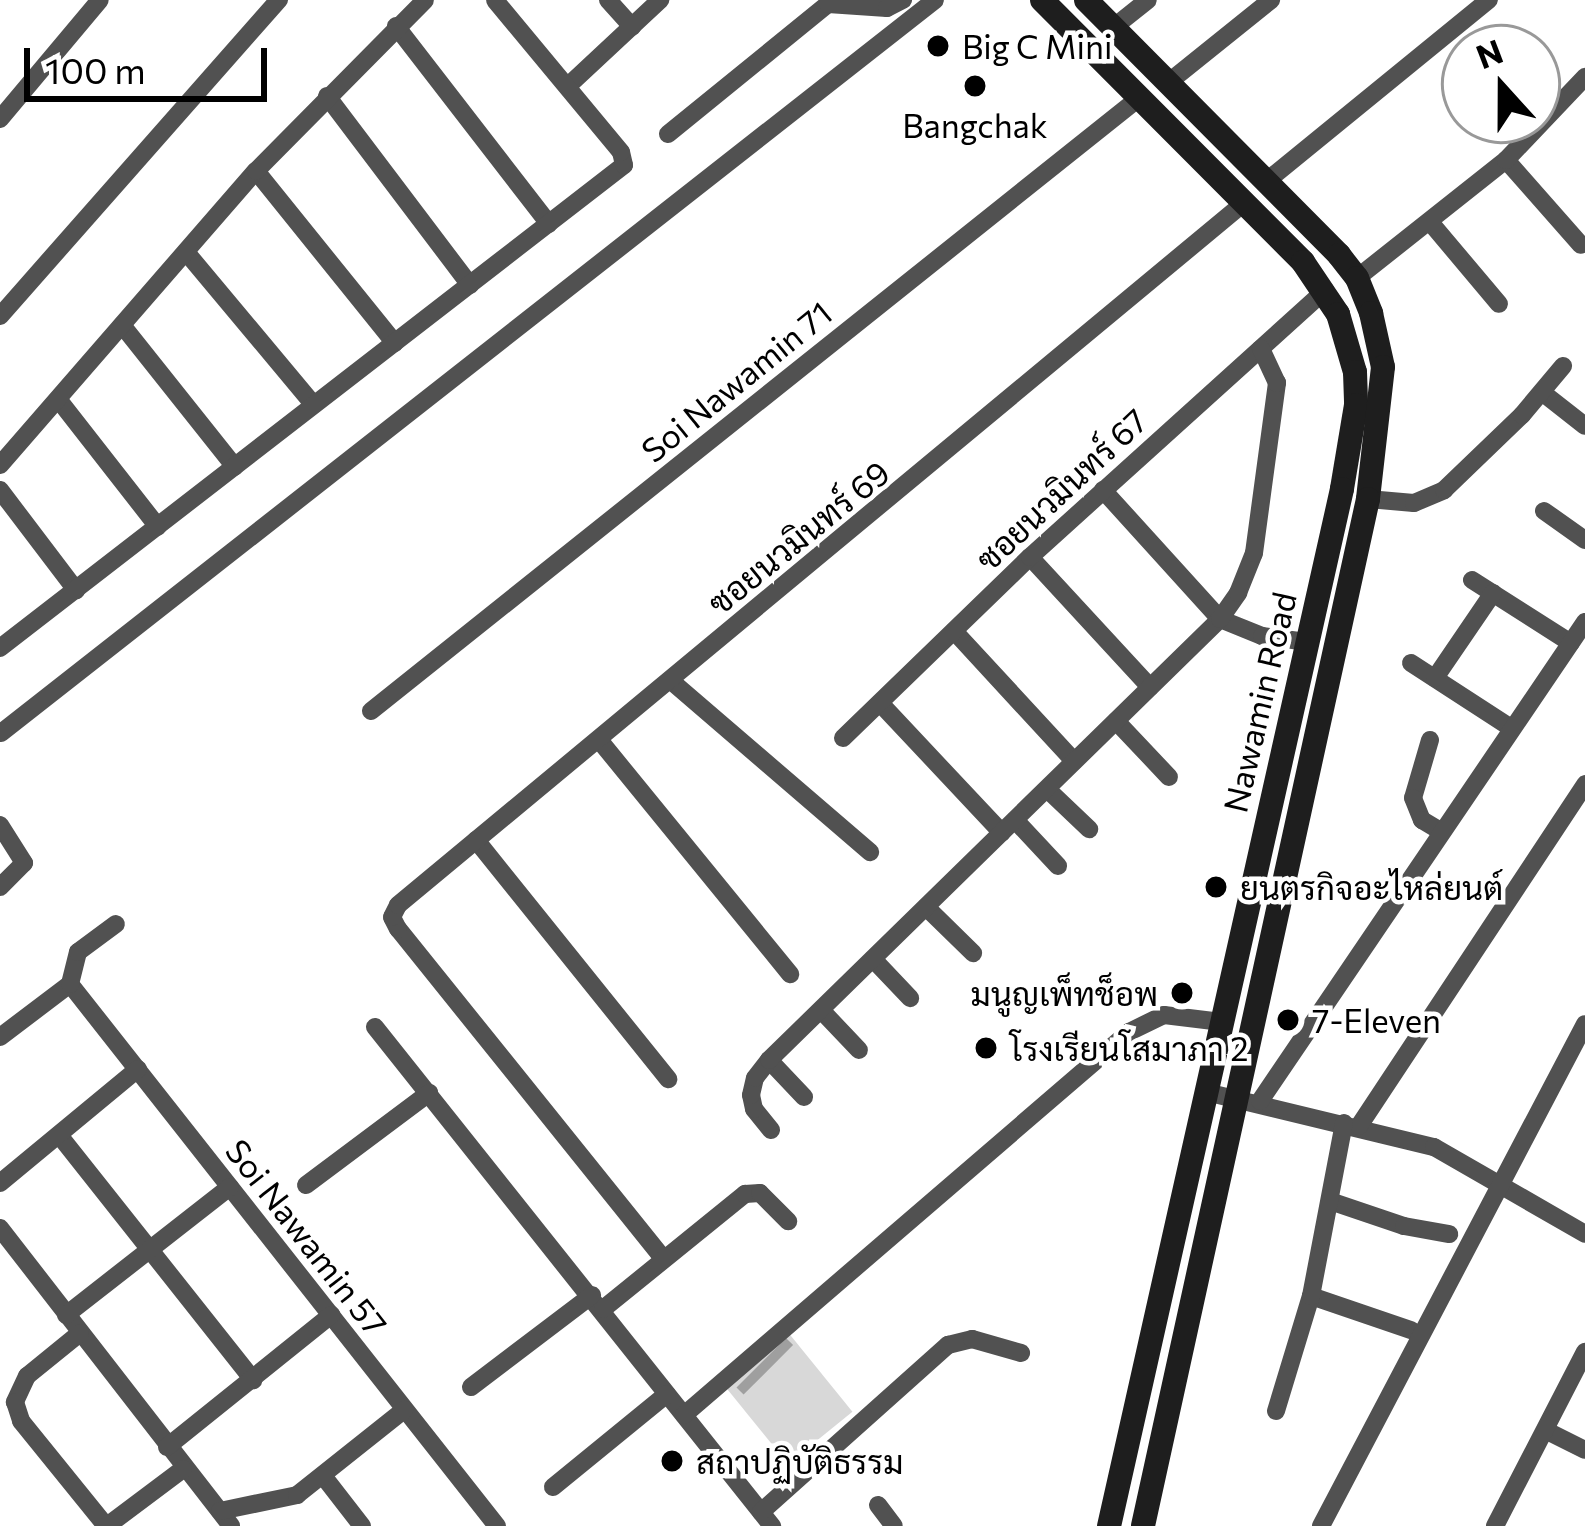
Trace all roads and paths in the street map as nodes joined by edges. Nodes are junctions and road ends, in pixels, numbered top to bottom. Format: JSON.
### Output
{"nodes":[{"id":1,"x":100,"y":0,"type":"edge"},
{"id":2,"x":279,"y":0,"type":"edge"},
{"id":3,"x":425,"y":0,"type":"edge"},
{"id":4,"x":495,"y":0,"type":"edge"},
{"id":5,"x":608,"y":0,"type":"edge"},
{"id":6,"x":660,"y":0,"type":"edge"},
{"id":7,"x":904,"y":0,"type":"edge"},
{"id":8,"x":935,"y":0,"type":"edge"},
{"id":9,"x":1042,"y":0,"type":"edge"},
{"id":10,"x":1087,"y":0,"type":"edge"},
{"id":11,"x":1148,"y":0,"type":"edge"},
{"id":12,"x":1271,"y":0,"type":"edge"},
{"id":13,"x":1489,"y":0,"type":"edge"},
{"id":14,"x":396,"y":26,"type":"junction"},
{"id":15,"x":632,"y":26,"type":"junction"},
{"id":16,"x":1114,"y":27,"type":"junction"},
{"id":17,"x":1169,"y":82,"type":"junction"},
{"id":18,"x":568,"y":86,"type":"junction"},
{"id":19,"x":1582,"y":86,"type":"edge"},
{"id":20,"x":326,"y":97,"type":"junction"},
{"id":21,"x":1139,"y":98,"type":"junction"},
{"id":22,"x":0,"y":118,"type":"edge"},
{"id":23,"x":668,"y":134,"type":"dead end"},
{"id":24,"x":1506,"y":160,"type":"junction"},
{"id":25,"x":256,"y":170,"type":"junction"},
{"id":26,"x":1268,"y":180,"type":"junction"},
{"id":27,"x":1244,"y":202,"type":"junction"},
{"id":28,"x":1430,"y":222,"type":"junction"},
{"id":29,"x":549,"y":224,"type":"junction"},
{"id":30,"x":1581,"y":245,"type":"dead end"},
{"id":31,"x":186,"y":252,"type":"junction"},
{"id":32,"x":1357,"y":278,"type":"junction"},
{"id":33,"x":470,"y":285,"type":"junction"},
{"id":34,"x":1325,"y":290,"type":"junction"},
{"id":35,"x":1499,"y":304,"type":"dead end"},
{"id":36,"x":0,"y":316,"type":"edge"},
{"id":37,"x":122,"y":325,"type":"junction"},
{"id":38,"x":395,"y":343,"type":"junction"},
{"id":39,"x":1261,"y":348,"type":"junction"},
{"id":40,"x":1563,"y":366,"type":"dead end"},
{"id":41,"x":1543,"y":394,"type":"junction"},
{"id":42,"x":58,"y":399,"type":"junction"},
{"id":43,"x":314,"y":405,"type":"junction"},
{"id":44,"x":1585,"y":426,"type":"edge"},
{"id":45,"x":0,"y":465,"type":"edge"},
{"id":46,"x":236,"y":467,"type":"junction"},
{"id":47,"x":0,"y":490,"type":"edge"},
{"id":48,"x":1103,"y":490,"type":"junction"},
{"id":49,"x":1368,"y":499,"type":"junction"},
{"id":50,"x":1544,"y":512,"type":"dead end"},
{"id":51,"x":158,"y":526,"type":"junction"},
{"id":52,"x":1585,"y":540,"type":"edge"},
{"id":53,"x":1030,"y":557,"type":"junction"},
{"id":54,"x":1472,"y":580,"type":"dead end"},
{"id":55,"x":76,"y":590,"type":"junction"},
{"id":56,"x":1492,"y":593,"type":"junction"},
{"id":57,"x":1220,"y":619,"type":"junction"},
{"id":58,"x":1585,"y":622,"type":"edge"},
{"id":59,"x":954,"y":631,"type":"junction"},
{"id":60,"x":1306,"y":642,"type":"junction"},
{"id":61,"x":1570,"y":643,"type":"junction"},
{"id":62,"x":0,"y":648,"type":"edge"},
{"id":63,"x":1411,"y":663,"type":"dead end"},
{"id":64,"x":1435,"y":678,"type":"junction"},
{"id":65,"x":670,"y":680,"type":"junction"},
{"id":66,"x":1150,"y":687,"type":"junction"},
{"id":67,"x":880,"y":703,"type":"junction"},
{"id":68,"x":371,"y":711,"type":"dead end"},
{"id":69,"x":1116,"y":721,"type":"junction"},
{"id":70,"x":1510,"y":728,"type":"junction"},
{"id":71,"x":1,"y":733,"type":"edge"},
{"id":72,"x":843,"y":738,"type":"dead end"},
{"id":73,"x":1430,"y":740,"type":"dead end"},
{"id":74,"x":599,"y":741,"type":"junction"},
{"id":75,"x":1074,"y":761,"type":"junction"},
{"id":76,"x":1169,"y":777,"type":"dead end"},
{"id":77,"x":1585,"y":784,"type":"edge"},
{"id":78,"x":1048,"y":790,"type":"junction"},
{"id":79,"x":0,"y":825,"type":"edge"},
{"id":80,"x":1009,"y":826,"type":"junction"},
{"id":81,"x":1088,"y":830,"type":"dead end"},
{"id":82,"x":1440,"y":831,"type":"junction"},
{"id":83,"x":476,"y":840,"type":"junction"},
{"id":84,"x":870,"y":852,"type":"dead end"},
{"id":85,"x":1058,"y":866,"type":"dead end"},
{"id":86,"x":0,"y":887,"type":"edge"},
{"id":87,"x":926,"y":907,"type":"junction"},
{"id":88,"x":116,"y":924,"type":"dead end"},
{"id":89,"x":973,"y":953,"type":"dead end"},
{"id":90,"x":873,"y":959,"type":"junction"},
{"id":91,"x":790,"y":974,"type":"dead end"},
{"id":92,"x":70,"y":984,"type":"junction"},
{"id":93,"x":910,"y":998,"type":"dead end"},
{"id":94,"x":821,"y":1010,"type":"junction"},
{"id":95,"x":1222,"y":1022,"type":"junction"},
{"id":96,"x":1585,"y":1024,"type":"edge"},
{"id":97,"x":376,"y":1027,"type":"dead end"},
{"id":98,"x":0,"y":1037,"type":"edge"},
{"id":99,"x":860,"y":1050,"type":"dead end"},
{"id":100,"x":769,"y":1060,"type":"junction"},
{"id":101,"x":138,"y":1069,"type":"junction"},
{"id":102,"x":668,"y":1079,"type":"dead end"},
{"id":103,"x":1206,"y":1092,"type":"junction"},
{"id":104,"x":429,"y":1094,"type":"junction"},
{"id":105,"x":804,"y":1097,"type":"dead end"},
{"id":106,"x":1248,"y":1100,"type":"junction"},
{"id":107,"x":1351,"y":1125,"type":"junction"},
{"id":108,"x":771,"y":1130,"type":"dead end"},
{"id":109,"x":58,"y":1135,"type":"junction"},
{"id":110,"x":0,"y":1183,"type":"edge"},
{"id":111,"x":1498,"y":1183,"type":"junction"},
{"id":112,"x":306,"y":1185,"type":"dead end"},
{"id":113,"x":230,"y":1187,"type":"junction"},
{"id":114,"x":1330,"y":1201,"type":"junction"},
{"id":115,"x":788,"y":1221,"type":"dead end"},
{"id":116,"x":0,"y":1228,"type":"edge"},
{"id":117,"x":1450,"y":1234,"type":"dead end"},
{"id":118,"x":1585,"y":1234,"type":"edge"},
{"id":119,"x":151,"y":1251,"type":"junction"},
{"id":120,"x":662,"y":1257,"type":"junction"},
{"id":121,"x":1311,"y":1295,"type":"junction"},
{"id":122,"x":598,"y":1302,"type":"junction"},
{"id":123,"x":66,"y":1315,"type":"junction"},
{"id":124,"x":331,"y":1316,"type":"junction"},
{"id":125,"x":1412,"y":1330,"type":"dead end"},
{"id":126,"x":80,"y":1333,"type":"junction"},
{"id":127,"x":1585,"y":1352,"type":"edge"},
{"id":128,"x":1022,"y":1353,"type":"dead end"},
{"id":129,"x":254,"y":1380,"type":"junction"},
{"id":130,"x":471,"y":1387,"type":"dead end"},
{"id":131,"x":667,"y":1394,"type":"junction"},
{"id":132,"x":404,"y":1410,"type":"junction"},
{"id":133,"x":1276,"y":1411,"type":"dead end"},
{"id":134,"x":684,"y":1415,"type":"junction"},
{"id":135,"x":1546,"y":1431,"type":"junction"},
{"id":136,"x":166,"y":1447,"type":"junction"},
{"id":137,"x":1585,"y":1450,"type":"edge"},
{"id":138,"x":183,"y":1469,"type":"junction"},
{"id":139,"x":324,"y":1477,"type":"junction"},
{"id":140,"x":553,"y":1487,"type":"dead end"},
{"id":141,"x":878,"y":1505,"type":"dead end"},
{"id":142,"x":226,"y":1518,"type":"edge"},
{"id":143,"x":767,"y":1519,"type":"edge"},
{"id":144,"x":106,"y":1526,"type":"edge"},
{"id":145,"x":362,"y":1526,"type":"edge"},
{"id":146,"x":497,"y":1526,"type":"edge"},
{"id":147,"x":894,"y":1526,"type":"edge"},
{"id":148,"x":1109,"y":1526,"type":"edge"},
{"id":149,"x":1143,"y":1526,"type":"edge"},
{"id":150,"x":1321,"y":1526,"type":"edge"},
{"id":151,"x":1495,"y":1526,"type":"edge"}],
"edges":[{"from":1,"to":22,"type":"street"},
{"from":2,"to":36,"type":"street"},
{"from":3,"to":14,"type":"street"},
{"from":4,"to":18,"type":"street"},
{"from":5,"to":15,"type":"street"},
{"from":6,"to":15,"type":"street"},
{"from":7,"to":23,"type":"street"},
{"from":8,"to":71,"type":"street"},
{"from":9,"to":21,"type":"main road","name":"Nawamin Road"},
{"from":10,"to":16,"type":"main road","name":"Nawamin Road"},
{"from":11,"to":16,"type":"street"},
{"from":12,"to":17,"type":"street"},
{"from":13,"to":26,"type":"street"},
{"from":14,"to":20,"type":"street"},
{"from":14,"to":29,"type":"street"},
{"from":15,"to":18,"type":"street"},
{"from":16,"to":17,"type":"main road","name":"Nawamin Road"},
{"from":17,"to":26,"type":"main road","name":"Nawamin Road"},
{"from":18,"to":29,"type":"street"},
{"from":19,"to":24,"type":"street"},
{"from":20,"to":25,"type":"street"},
{"from":20,"to":33,"type":"street"},
{"from":21,"to":27,"type":"main road","name":"Nawamin Road"},
{"from":21,"to":68,"type":"street","name":"Soi Nawamin 71"},
{"from":24,"to":28,"type":"street"},
{"from":24,"to":30,"type":"street"},
{"from":25,"to":31,"type":"street"},
{"from":25,"to":38,"type":"street"},
{"from":26,"to":32,"type":"main road","name":"Nawamin Road"},
{"from":27,"to":34,"type":"main road","name":"Nawamin Road"},
{"from":27,"to":65,"type":"street","name":"ซอยนวมินทร์ 69"},
{"from":28,"to":32,"type":"street"},
{"from":28,"to":35,"type":"street"},
{"from":29,"to":33,"type":"street"},
{"from":31,"to":37,"type":"street"},
{"from":31,"to":43,"type":"street"},
{"from":32,"to":49,"type":"main road","name":"Nawamin Road"},
{"from":33,"to":38,"type":"street"},
{"from":34,"to":39,"type":"street","name":"ซอยนวมินทร์ 67"},
{"from":34,"to":60,"type":"main road","name":"Nawamin Road"},
{"from":37,"to":42,"type":"street"},
{"from":37,"to":46,"type":"street"},
{"from":38,"to":43,"type":"street"},
{"from":39,"to":48,"type":"street","name":"ซอยนวมินทร์ 67"},
{"from":39,"to":57,"type":"street"},
{"from":40,"to":41,"type":"street"},
{"from":41,"to":44,"type":"street"},
{"from":41,"to":49,"type":"street"},
{"from":42,"to":45,"type":"street"},
{"from":42,"to":51,"type":"street"},
{"from":43,"to":46,"type":"street"},
{"from":46,"to":51,"type":"street"},
{"from":47,"to":55,"type":"street"},
{"from":48,"to":53,"type":"street","name":"ซอยนวมินทร์ 67"},
{"from":48,"to":57,"type":"street"},
{"from":49,"to":106,"type":"main road","name":"Nawamin Road"},
{"from":50,"to":52,"type":"street"},
{"from":51,"to":55,"type":"street"},
{"from":53,"to":59,"type":"street","name":"ซอยนวมินทร์ 67"},
{"from":53,"to":66,"type":"street"},
{"from":54,"to":56,"type":"street"},
{"from":55,"to":62,"type":"street"},
{"from":56,"to":61,"type":"street"},
{"from":56,"to":64,"type":"street"},
{"from":57,"to":60,"type":"street"},
{"from":57,"to":66,"type":"street"},
{"from":58,"to":61,"type":"street"},
{"from":59,"to":67,"type":"street","name":"ซอยนวมินทร์ 67"},
{"from":59,"to":75,"type":"street"},
{"from":60,"to":95,"type":"main road","name":"Nawamin Road"},
{"from":61,"to":70,"type":"street"},
{"from":63,"to":64,"type":"street"},
{"from":64,"to":70,"type":"street"},
{"from":65,"to":74,"type":"street","name":"ซอยนวมินทร์ 69"},
{"from":65,"to":84,"type":"street"},
{"from":66,"to":69,"type":"street"},
{"from":67,"to":72,"type":"street","name":"ซอยนวมินทร์ 67"},
{"from":67,"to":80,"type":"street"},
{"from":69,"to":75,"type":"street"},
{"from":69,"to":76,"type":"street"},
{"from":70,"to":82,"type":"street"},
{"from":73,"to":82,"type":"street"},
{"from":74,"to":83,"type":"street","name":"ซอยนวมินทร์ 69"},
{"from":74,"to":91,"type":"street"},
{"from":75,"to":78,"type":"street"},
{"from":77,"to":107,"type":"street"},
{"from":78,"to":80,"type":"street"},
{"from":78,"to":81,"type":"street"},
{"from":79,"to":86,"type":"street"},
{"from":80,"to":85,"type":"street"},
{"from":80,"to":87,"type":"street"},
{"from":82,"to":106,"type":"street"},
{"from":83,"to":102,"type":"street"},
{"from":83,"to":120,"type":"street","name":"ซอยนวมินทร์ 69"},
{"from":87,"to":89,"type":"street"},
{"from":87,"to":90,"type":"street"},
{"from":88,"to":92,"type":"street"},
{"from":90,"to":93,"type":"street"},
{"from":90,"to":94,"type":"street"},
{"from":92,"to":98,"type":"street"},
{"from":92,"to":101,"type":"street","name":"Soi Nawamin 57"},
{"from":94,"to":99,"type":"street"},
{"from":94,"to":100,"type":"street"},
{"from":95,"to":103,"type":"main road","name":"Nawamin Road"},
{"from":95,"to":134,"type":"street"},
{"from":96,"to":111,"type":"street"},
{"from":97,"to":104,"type":"street"},
{"from":100,"to":105,"type":"street"},
{"from":100,"to":108,"type":"street"},
{"from":101,"to":109,"type":"street"},
{"from":101,"to":113,"type":"street","name":"Soi Nawamin 57"},
{"from":103,"to":106,"type":"street"},
{"from":103,"to":148,"type":"main road","name":"Nawamin Road"},
{"from":104,"to":112,"type":"street"},
{"from":104,"to":122,"type":"street"},
{"from":106,"to":107,"type":"street"},
{"from":106,"to":149,"type":"main road","name":"Nawamin Road"},
{"from":107,"to":111,"type":"street"},
{"from":107,"to":114,"type":"street"},
{"from":109,"to":110,"type":"street"},
{"from":109,"to":119,"type":"street"},
{"from":111,"to":118,"type":"street"},
{"from":111,"to":150,"type":"street"},
{"from":113,"to":119,"type":"street"},
{"from":113,"to":124,"type":"street","name":"Soi Nawamin 57"},
{"from":114,"to":117,"type":"street"},
{"from":114,"to":121,"type":"street"},
{"from":115,"to":120,"type":"street"},
{"from":116,"to":123,"type":"street"},
{"from":119,"to":123,"type":"street"},
{"from":119,"to":129,"type":"street"},
{"from":120,"to":122,"type":"street"},
{"from":121,"to":125,"type":"street"},
{"from":121,"to":133,"type":"street"},
{"from":122,"to":130,"type":"street"},
{"from":122,"to":131,"type":"street"},
{"from":123,"to":126,"type":"street"},
{"from":124,"to":129,"type":"street"},
{"from":124,"to":132,"type":"street","name":"Soi Nawamin 57"},
{"from":126,"to":136,"type":"street"},
{"from":126,"to":144,"type":"street"},
{"from":127,"to":135,"type":"street"},
{"from":128,"to":143,"type":"street"},
{"from":129,"to":136,"type":"street"},
{"from":131,"to":134,"type":"street"},
{"from":131,"to":140,"type":"street"},
{"from":132,"to":139,"type":"street"},
{"from":132,"to":146,"type":"street","name":"Soi Nawamin 57"},
{"from":134,"to":143,"type":"street"},
{"from":135,"to":137,"type":"street"},
{"from":135,"to":151,"type":"street"},
{"from":136,"to":138,"type":"street"},
{"from":138,"to":142,"type":"street"},
{"from":138,"to":144,"type":"street"},
{"from":139,"to":142,"type":"street"},
{"from":139,"to":145,"type":"street"},
{"from":141,"to":147,"type":"street"}]}
